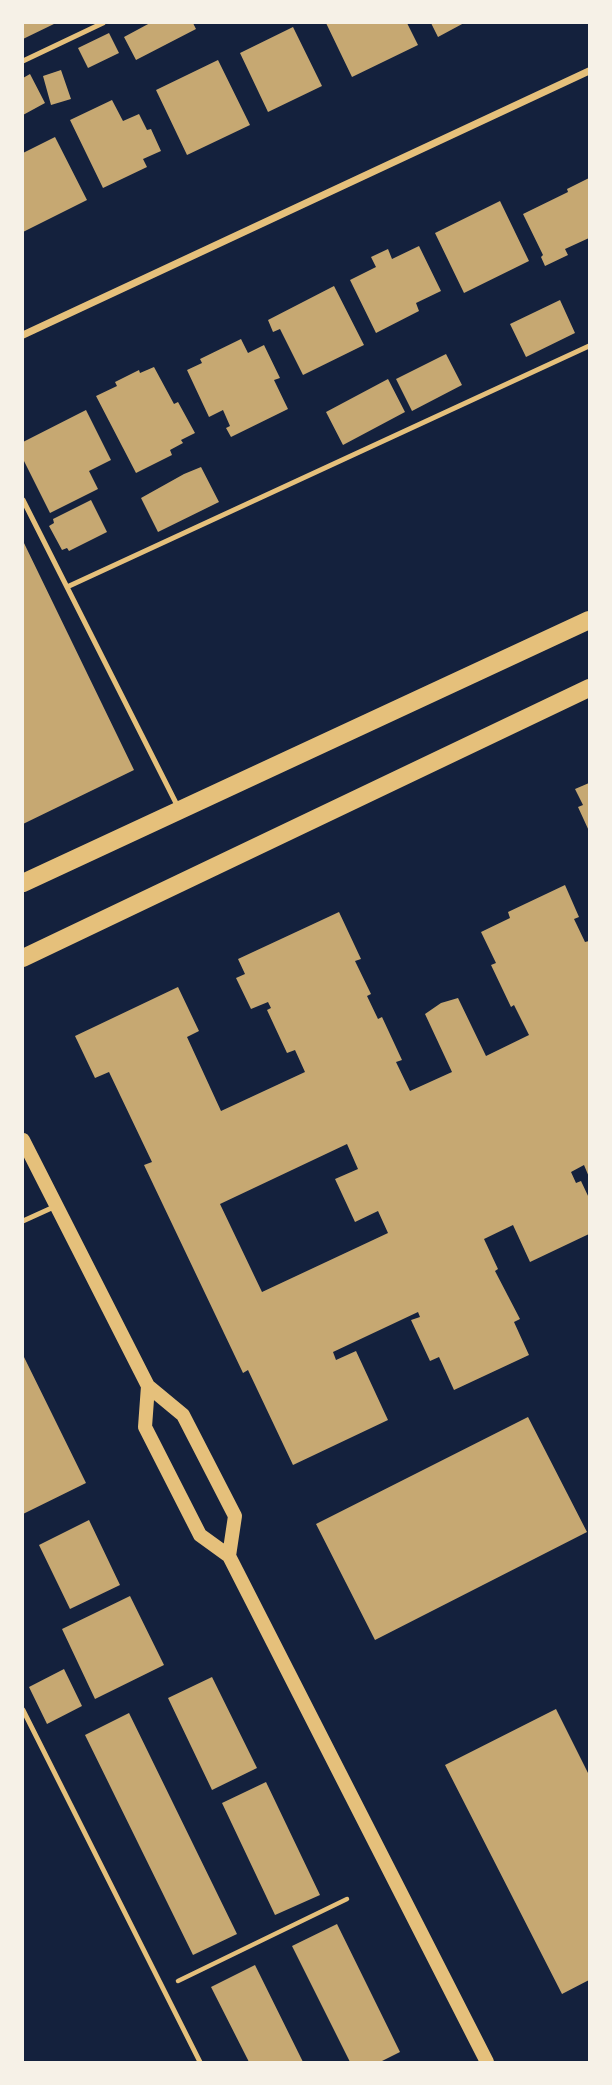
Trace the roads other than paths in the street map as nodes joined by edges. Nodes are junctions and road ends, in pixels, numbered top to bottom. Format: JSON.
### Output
{"nodes":[{"id":1,"x":103,"y":23,"type":"edge"},
{"id":2,"x":23,"y":61,"type":"edge"},
{"id":3,"x":589,"y":71,"type":"edge"},
{"id":4,"x":23,"y":335,"type":"edge"},
{"id":5,"x":589,"y":346,"type":"edge"},
{"id":6,"x":23,"y":500,"type":"edge"},
{"id":7,"x":66,"y":587,"type":"junction"},
{"id":8,"x":589,"y":620,"type":"edge"},
{"id":9,"x":589,"y":688,"type":"edge"},
{"id":10,"x":179,"y":810,"type":"junction"},
{"id":11,"x":23,"y":883,"type":"edge"},
{"id":12,"x":23,"y":958,"type":"edge"},
{"id":13,"x":23,"y":1140,"type":"edge"},
{"id":14,"x":27,"y":1157,"type":"edge"},
{"id":15,"x":56,"y":1206,"type":"junction"},
{"id":16,"x":23,"y":1222,"type":"edge"},
{"id":17,"x":148,"y":1386,"type":"junction"},
{"id":18,"x":229,"y":1556,"type":"junction"},
{"id":19,"x":23,"y":1710,"type":"edge"},
{"id":20,"x":200,"y":2062,"type":"edge"},
{"id":21,"x":487,"y":2062,"type":"edge"}],
"edges":[{"from":1,"to":2,"type":"lane"},
{"from":3,"to":4,"type":"street"},
{"from":5,"to":7,"type":"lane"},
{"from":6,"to":7,"type":"lane"},
{"from":7,"to":10,"type":"lane"},
{"from":8,"to":10,"type":"main road"},
{"from":9,"to":12,"type":"main road"},
{"from":10,"to":11,"type":"main road"},
{"from":13,"to":14,"type":"main road"},
{"from":14,"to":15,"type":"main road"},
{"from":15,"to":16,"type":"lane"},
{"from":15,"to":17,"type":"main road"},
{"from":17,"to":18,"type":"main road"},
{"from":17,"to":18,"type":"main road"},
{"from":18,"to":21,"type":"main road"},
{"from":19,"to":20,"type":"lane"}]}
